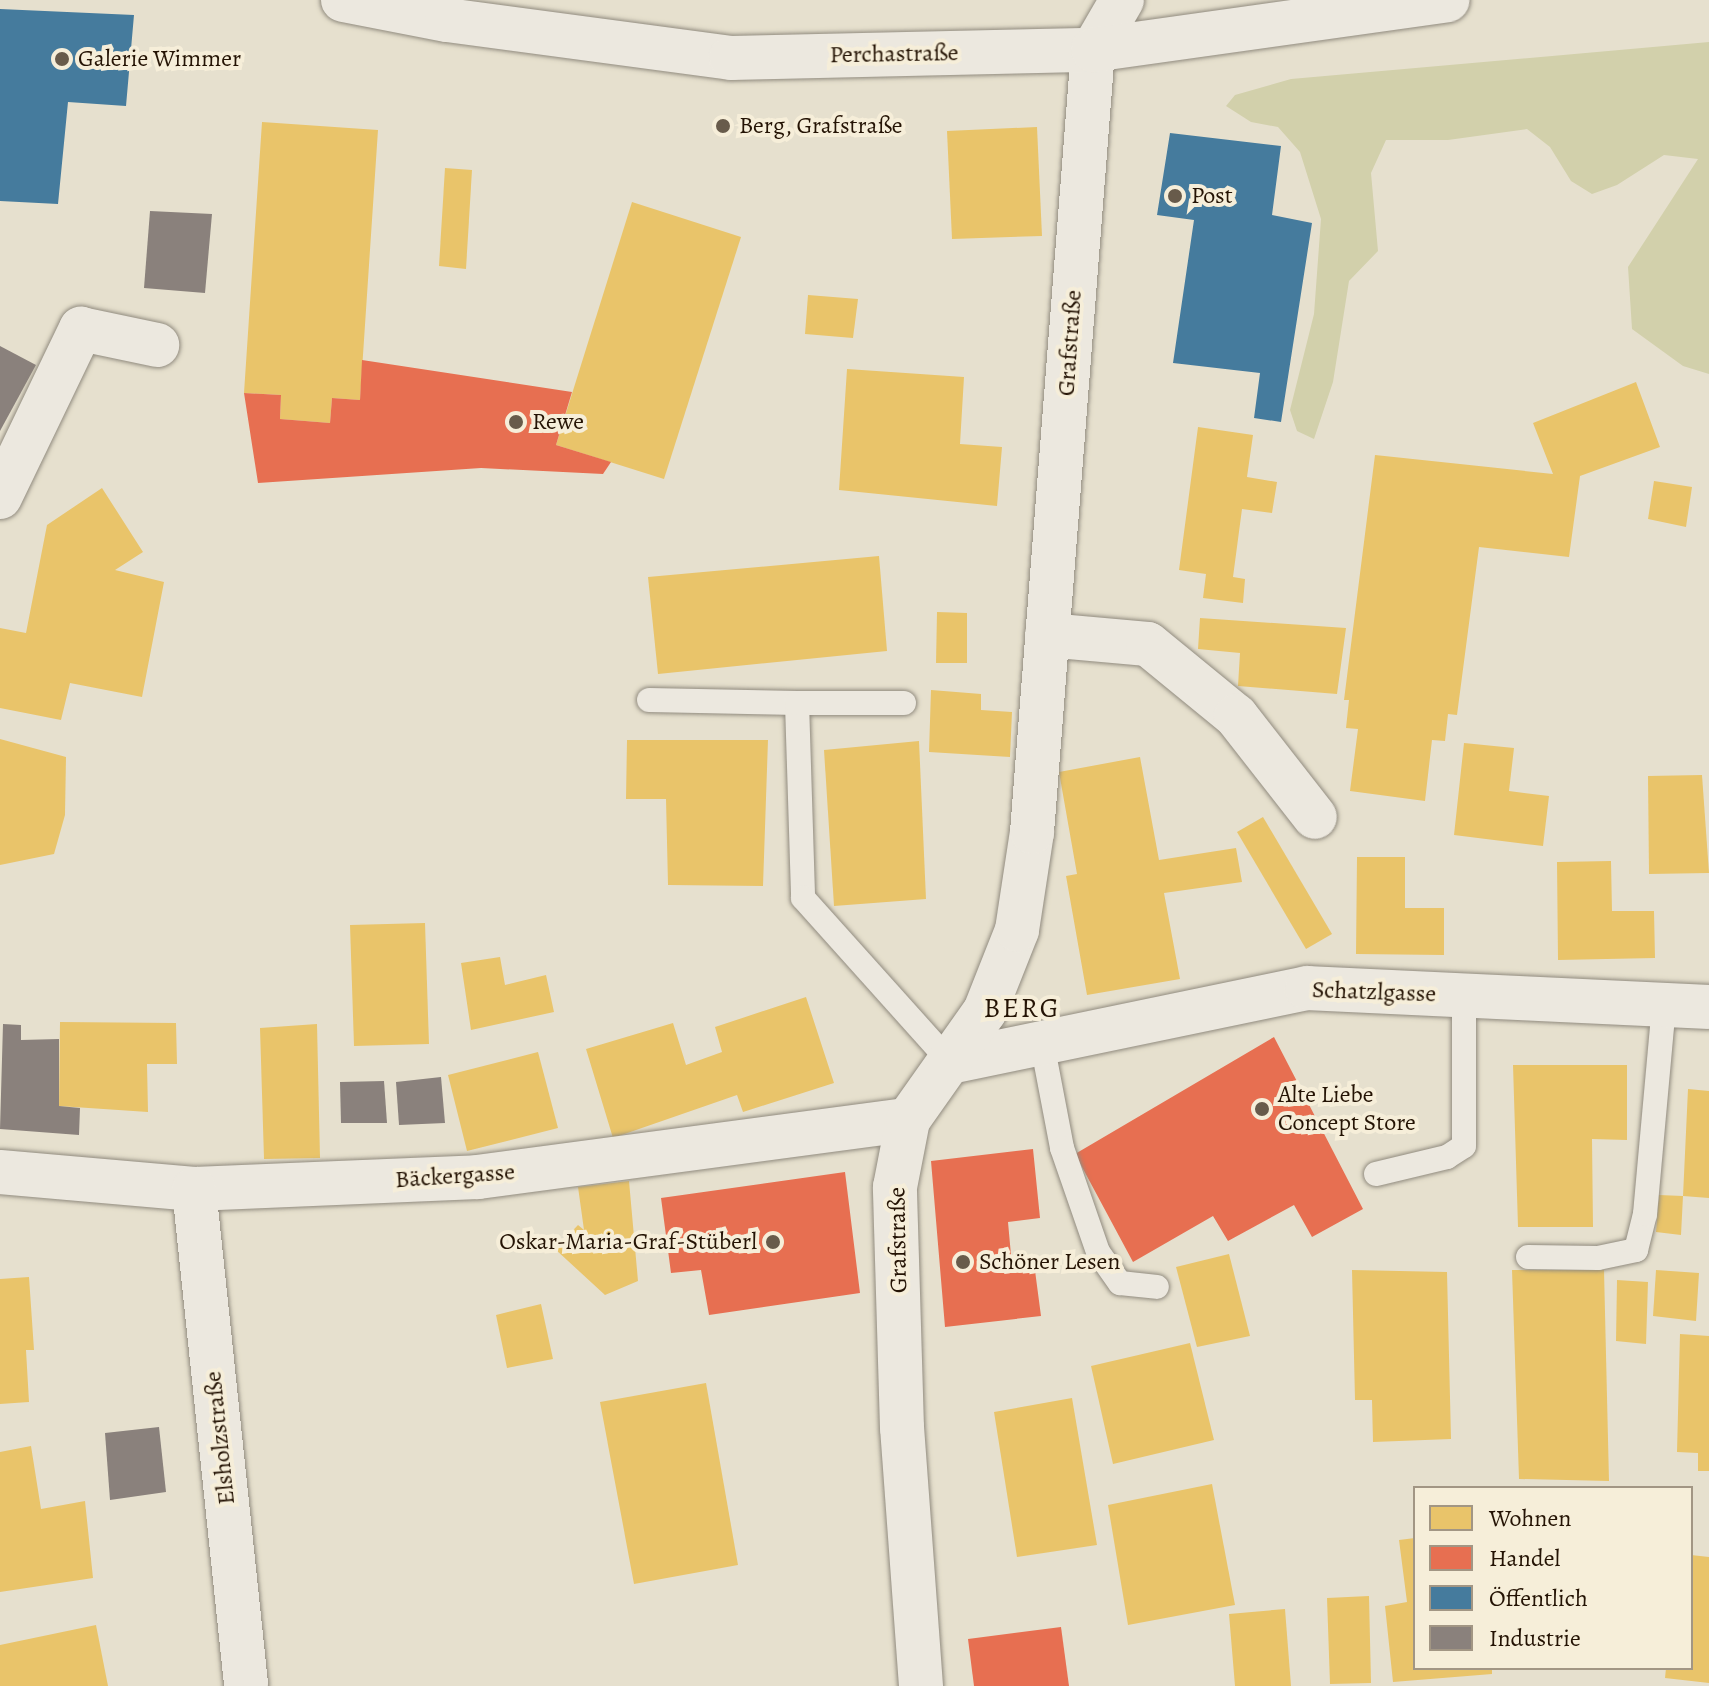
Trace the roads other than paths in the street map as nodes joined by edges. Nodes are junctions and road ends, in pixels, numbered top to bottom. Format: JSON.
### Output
{"nodes":[{"id":1,"x":343,"y":0,"type":"edge"},
{"id":2,"x":1122,"y":0,"type":"edge"},
{"id":3,"x":1447,"y":0,"type":"edge"},
{"id":4,"x":1093,"y":50,"type":"junction"},
{"id":5,"x":157,"y":345,"type":"dead end"},
{"id":6,"x":0,"y":497,"type":"edge"},
{"id":7,"x":1047,"y":635,"type":"junction"},
{"id":8,"x":649,"y":700,"type":"dead end"},
{"id":9,"x":797,"y":703,"type":"junction"},
{"id":10,"x":904,"y":703,"type":"dead end"},
{"id":11,"x":1315,"y":817,"type":"dead end"},
{"id":12,"x":1464,"y":997,"type":"junction"},
{"id":13,"x":1664,"y":1007,"type":"junction"},
{"id":14,"x":1709,"y":1007,"type":"edge"},
{"id":15,"x":1042,"y":1043,"type":"junction"},
{"id":16,"x":950,"y":1062,"type":"junction"},
{"id":17,"x":908,"y":1120,"type":"junction"},
{"id":18,"x":0,"y":1172,"type":"edge"},
{"id":19,"x":1376,"y":1174,"type":"dead end"},
{"id":20,"x":194,"y":1189,"type":"junction"},
{"id":21,"x":1528,"y":1257,"type":"dead end"},
{"id":22,"x":1157,"y":1287,"type":"dead end"},
{"id":23,"x":246,"y":1686,"type":"edge"},
{"id":24,"x":921,"y":1686,"type":"edge"}],
"edges":[{"from":1,"to":4,"type":"street","name":"Perchastraße"},
{"from":2,"to":4,"type":"street"},
{"from":3,"to":4,"type":"street","name":"Perchastraße"},
{"from":4,"to":7,"type":"street","name":"Grafstraße"},
{"from":5,"to":6,"type":"street"},
{"from":7,"to":11,"type":"street"},
{"from":7,"to":16,"type":"street","name":"Grafstraße"},
{"from":8,"to":9,"type":"lane"},
{"from":9,"to":10,"type":"lane"},
{"from":9,"to":16,"type":"lane"},
{"from":12,"to":13,"type":"street","name":"Schatzlgasse"},
{"from":12,"to":15,"type":"street","name":"Schatzlgasse"},
{"from":12,"to":19,"type":"lane"},
{"from":13,"to":14,"type":"street","name":"Schatzlgasse"},
{"from":13,"to":21,"type":"lane"},
{"from":15,"to":16,"type":"street","name":"Schatzlgasse"},
{"from":15,"to":22,"type":"lane"},
{"from":16,"to":17,"type":"street","name":"Grafstraße"},
{"from":17,"to":20,"type":"street","name":"Bäckergasse"},
{"from":17,"to":24,"type":"street","name":"Grafstraße"},
{"from":18,"to":20,"type":"street","name":"Bäckergasse"},
{"from":20,"to":23,"type":"street","name":"Elsholzstraße"}]}
